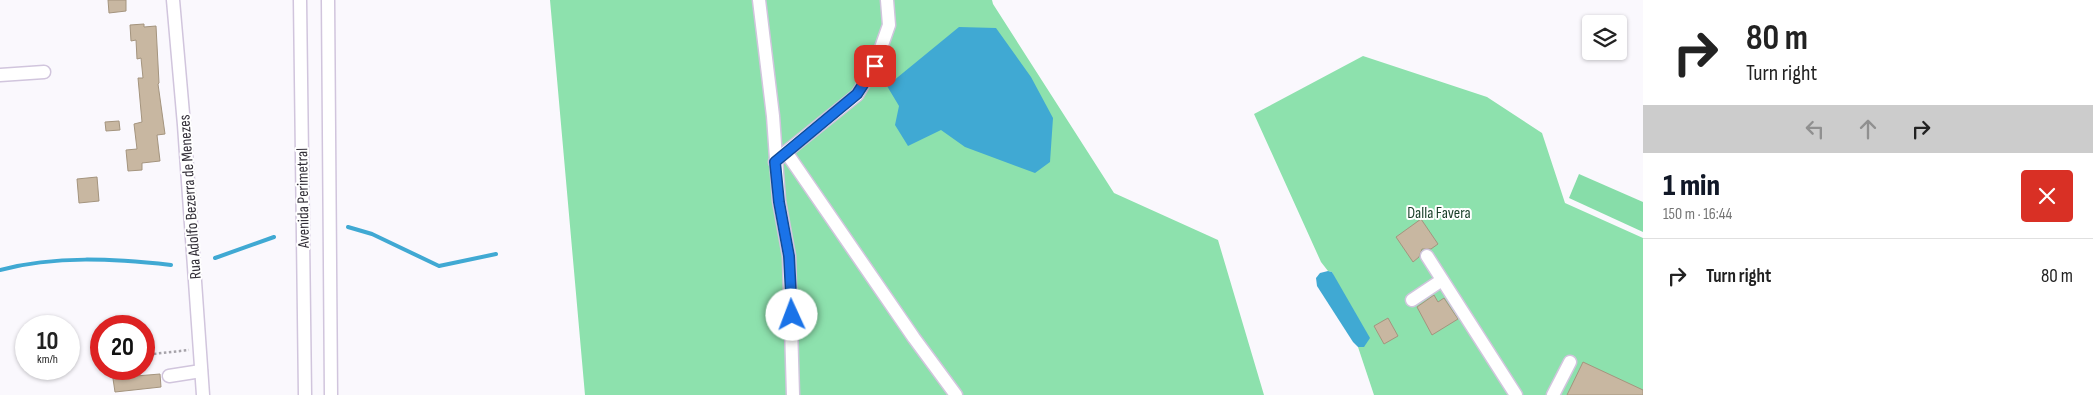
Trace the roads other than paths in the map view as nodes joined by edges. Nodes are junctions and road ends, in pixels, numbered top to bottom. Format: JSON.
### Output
{"nodes":[{"id":1,"x":173,"y":0,"type":"edge"},
{"id":2,"x":300,"y":0,"type":"edge"},
{"id":3,"x":328,"y":0,"type":"edge"},
{"id":4,"x":759,"y":0,"type":"edge"},
{"id":5,"x":887,"y":0,"type":"edge"},
{"id":6,"x":44,"y":72,"type":"dead end"},
{"id":7,"x":0,"y":75,"type":"edge"},
{"id":8,"x":786,"y":152,"type":"junction"},
{"id":9,"x":775,"y":162,"type":"junction"},
{"id":10,"x":1427,"y":256,"type":"dead end"},
{"id":11,"x":1442,"y":280,"type":"junction"},
{"id":12,"x":1412,"y":300,"type":"dead end"},
{"id":13,"x":1570,"y":362,"type":"dead end"},
{"id":14,"x":201,"y":371,"type":"junction"},
{"id":15,"x":169,"y":376,"type":"dead end"},
{"id":16,"x":203,"y":395,"type":"edge"},
{"id":17,"x":305,"y":395,"type":"edge"},
{"id":18,"x":331,"y":395,"type":"edge"},
{"id":19,"x":793,"y":395,"type":"edge"},
{"id":20,"x":956,"y":395,"type":"edge"},
{"id":21,"x":1516,"y":395,"type":"edge"},
{"id":22,"x":1553,"y":395,"type":"edge"}],
"edges":[{"from":1,"to":14,"type":"street","name":"Rua Adolfo Bezerra de Menezes"},
{"from":2,"to":17,"type":"street","name":"Avenida Perimetral"},
{"from":3,"to":18,"type":"street","name":"Avenida Perimetral"},
{"from":4,"to":9,"type":"street"},
{"from":5,"to":8,"type":"street"},
{"from":6,"to":7,"type":"street"},
{"from":8,"to":9,"type":"street"},
{"from":8,"to":20,"type":"street"},
{"from":9,"to":19,"type":"street"},
{"from":10,"to":11,"type":"street"},
{"from":11,"to":12,"type":"street"},
{"from":11,"to":21,"type":"street"},
{"from":13,"to":22,"type":"street"},
{"from":14,"to":15,"type":"street"},
{"from":14,"to":16,"type":"street","name":"Rua Adolfo Bezerra de Menezes"}]}
